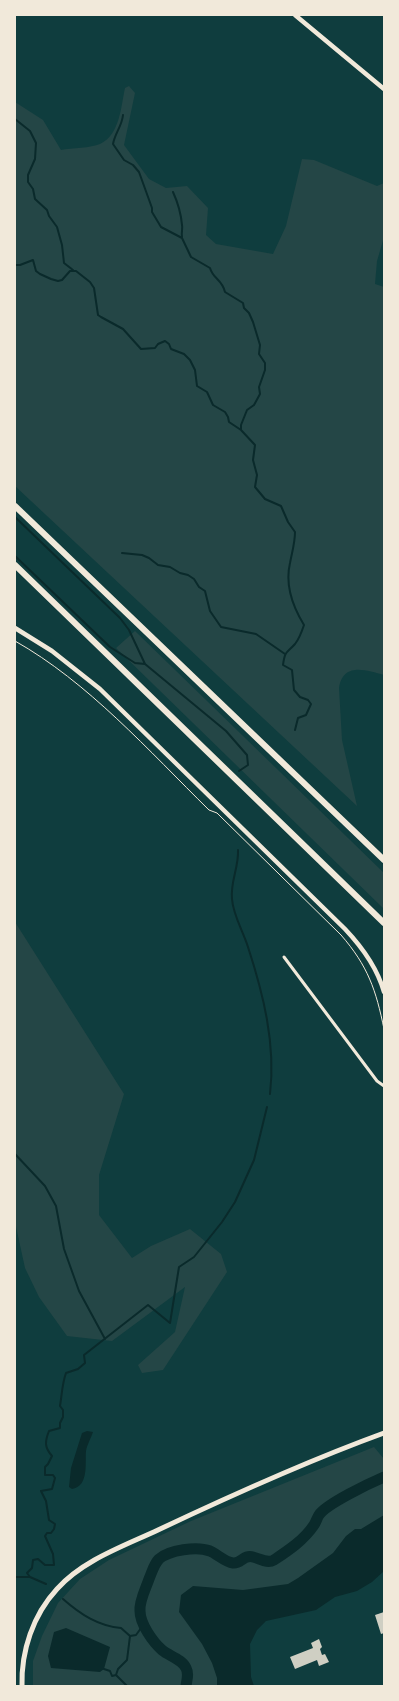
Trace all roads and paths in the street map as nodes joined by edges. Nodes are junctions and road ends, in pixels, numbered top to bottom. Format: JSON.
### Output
{"nodes":[{"id":1,"x":295,"y":15,"type":"edge"},
{"id":2,"x":384,"y":89,"type":"edge"},
{"id":3,"x":15,"y":506,"type":"edge"},
{"id":4,"x":15,"y":565,"type":"edge"},
{"id":5,"x":15,"y":628,"type":"edge"},
{"id":6,"x":15,"y":641,"type":"edge"},
{"id":7,"x":384,"y":860,"type":"edge"},
{"id":8,"x":384,"y":923,"type":"edge"},
{"id":9,"x":284,"y":957,"type":"dead end"},
{"id":10,"x":384,"y":992,"type":"edge"},
{"id":11,"x":384,"y":1029,"type":"edge"},
{"id":12,"x":384,"y":1086,"type":"edge"},
{"id":13,"x":384,"y":1434,"type":"edge"},
{"id":14,"x":22,"y":1686,"type":"edge"}],
"edges":[{"from":1,"to":2,"type":"street"},
{"from":3,"to":7,"type":"highway"},
{"from":4,"to":8,"type":"highway"},
{"from":5,"to":10,"type":"street"},
{"from":6,"to":11,"type":"path"},
{"from":9,"to":12,"type":"street"},
{"from":13,"to":14,"type":"main road"}]}
